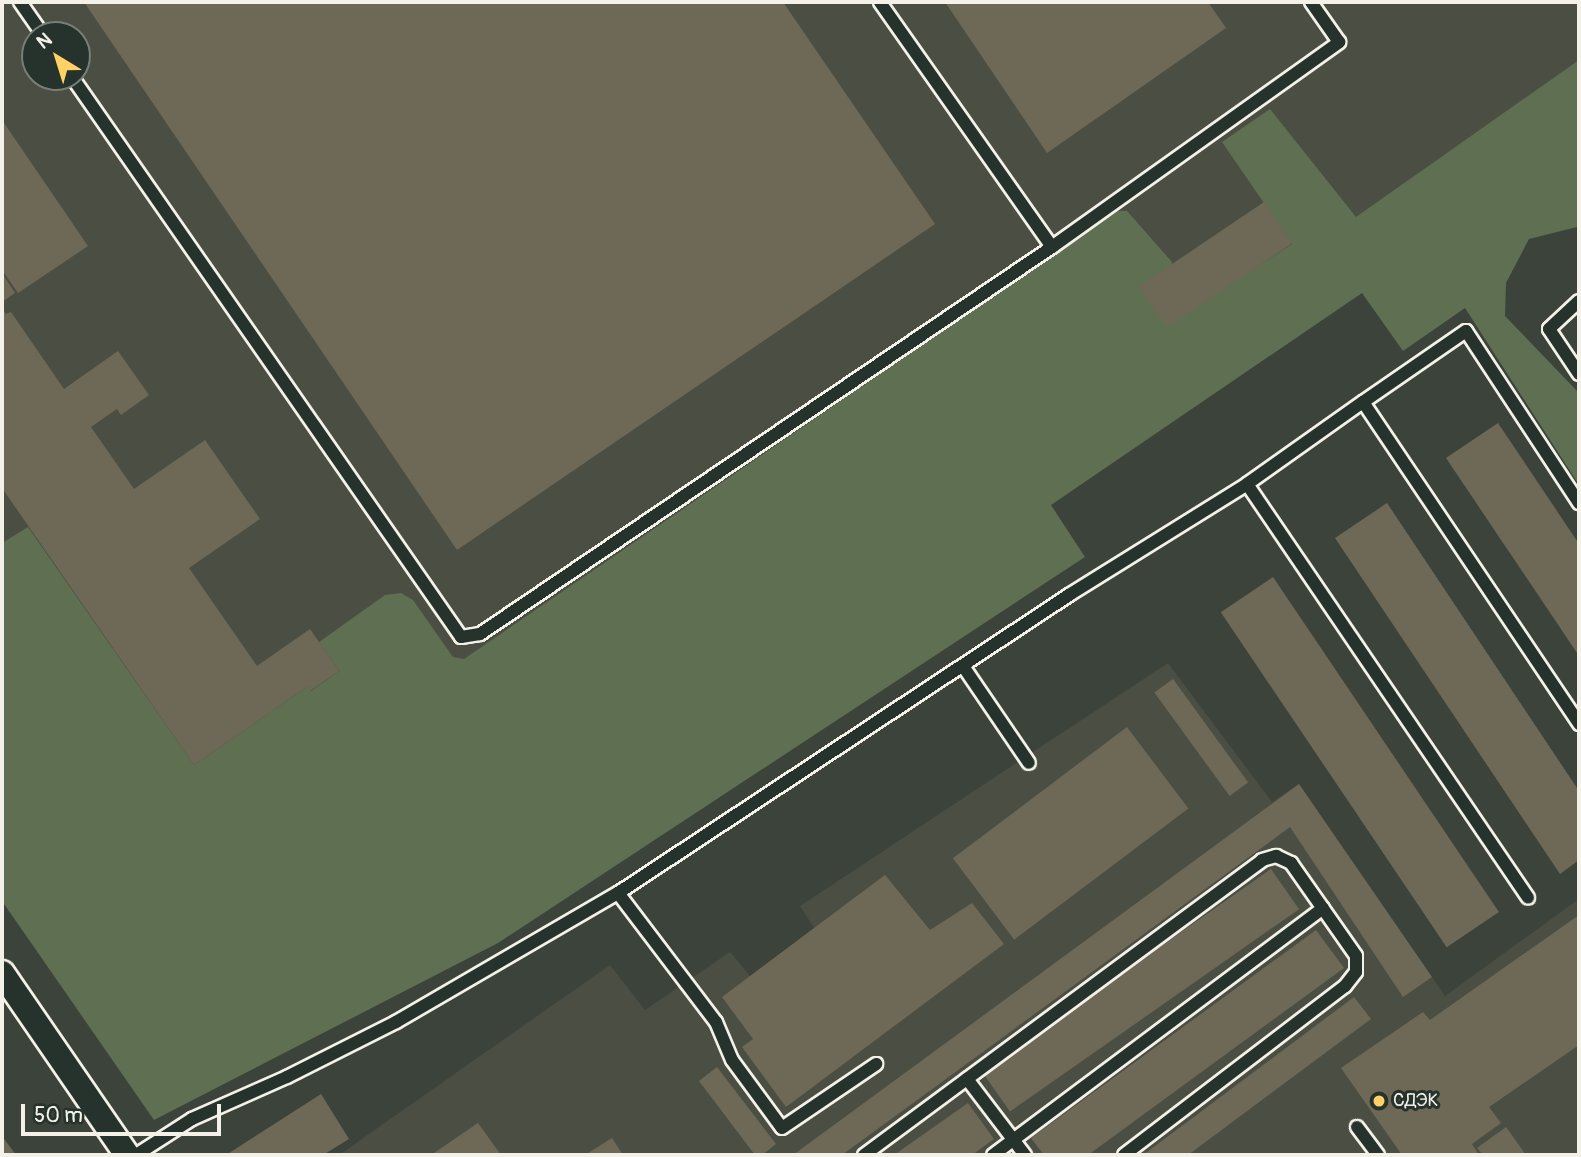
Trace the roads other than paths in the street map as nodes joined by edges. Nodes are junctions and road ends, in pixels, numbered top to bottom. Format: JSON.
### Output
{"nodes":[{"id":1,"x":20,"y":2,"type":"edge"},
{"id":2,"x":880,"y":2,"type":"edge"},
{"id":3,"x":1311,"y":2,"type":"edge"},
{"id":4,"x":33,"y":21,"type":"edge"},
{"id":5,"x":82,"y":91,"type":"edge"},
{"id":6,"x":1052,"y":247,"type":"junction"},
{"id":7,"x":1579,"y":301,"type":"edge"},
{"id":8,"x":1579,"y":374,"type":"edge"},
{"id":9,"x":1363,"y":402,"type":"junction"},
{"id":10,"x":1247,"y":484,"type":"junction"},
{"id":11,"x":1579,"y":503,"type":"edge"},
{"id":12,"x":963,"y":666,"type":"junction"},
{"id":13,"x":1579,"y":724,"type":"edge"},
{"id":14,"x":1029,"y":763,"type":"dead end"},
{"id":15,"x":618,"y":893,"type":"junction"},
{"id":16,"x":1528,"y":897,"type":"dead end"},
{"id":17,"x":1323,"y":908,"type":"junction"},
{"id":18,"x":2,"y":973,"type":"edge"},
{"id":19,"x":876,"y":1064,"type":"dead end"},
{"id":20,"x":967,"y":1079,"type":"junction"},
{"id":21,"x":1357,"y":1127,"type":"dead end"},
{"id":22,"x":1014,"y":1140,"type":"junction"},
{"id":23,"x":127,"y":1155,"type":"edge"},
{"id":24,"x":136,"y":1155,"type":"edge"},
{"id":25,"x":864,"y":1155,"type":"edge"},
{"id":26,"x":993,"y":1155,"type":"edge"},
{"id":27,"x":1025,"y":1155,"type":"edge"},
{"id":28,"x":1124,"y":1155,"type":"edge"},
{"id":29,"x":1378,"y":1155,"type":"edge"}],
"edges":[{"from":1,"to":4,"type":"lane"},
{"from":2,"to":6,"type":"lane"},
{"from":3,"to":6,"type":"lane"},
{"from":5,"to":6,"type":"lane"},
{"from":7,"to":8,"type":"lane"},
{"from":9,"to":10,"type":"lane"},
{"from":9,"to":11,"type":"lane"},
{"from":9,"to":13,"type":"lane"},
{"from":10,"to":12,"type":"lane"},
{"from":10,"to":16,"type":"lane"},
{"from":12,"to":14,"type":"lane"},
{"from":12,"to":15,"type":"lane"},
{"from":15,"to":19,"type":"lane"},
{"from":15,"to":24,"type":"lane"},
{"from":17,"to":20,"type":"lane"},
{"from":17,"to":22,"type":"lane"},
{"from":17,"to":28,"type":"lane"},
{"from":18,"to":23,"type":"street"},
{"from":20,"to":22,"type":"lane"},
{"from":20,"to":25,"type":"lane"},
{"from":21,"to":29,"type":"lane"},
{"from":22,"to":26,"type":"lane"},
{"from":22,"to":27,"type":"lane"}]}
